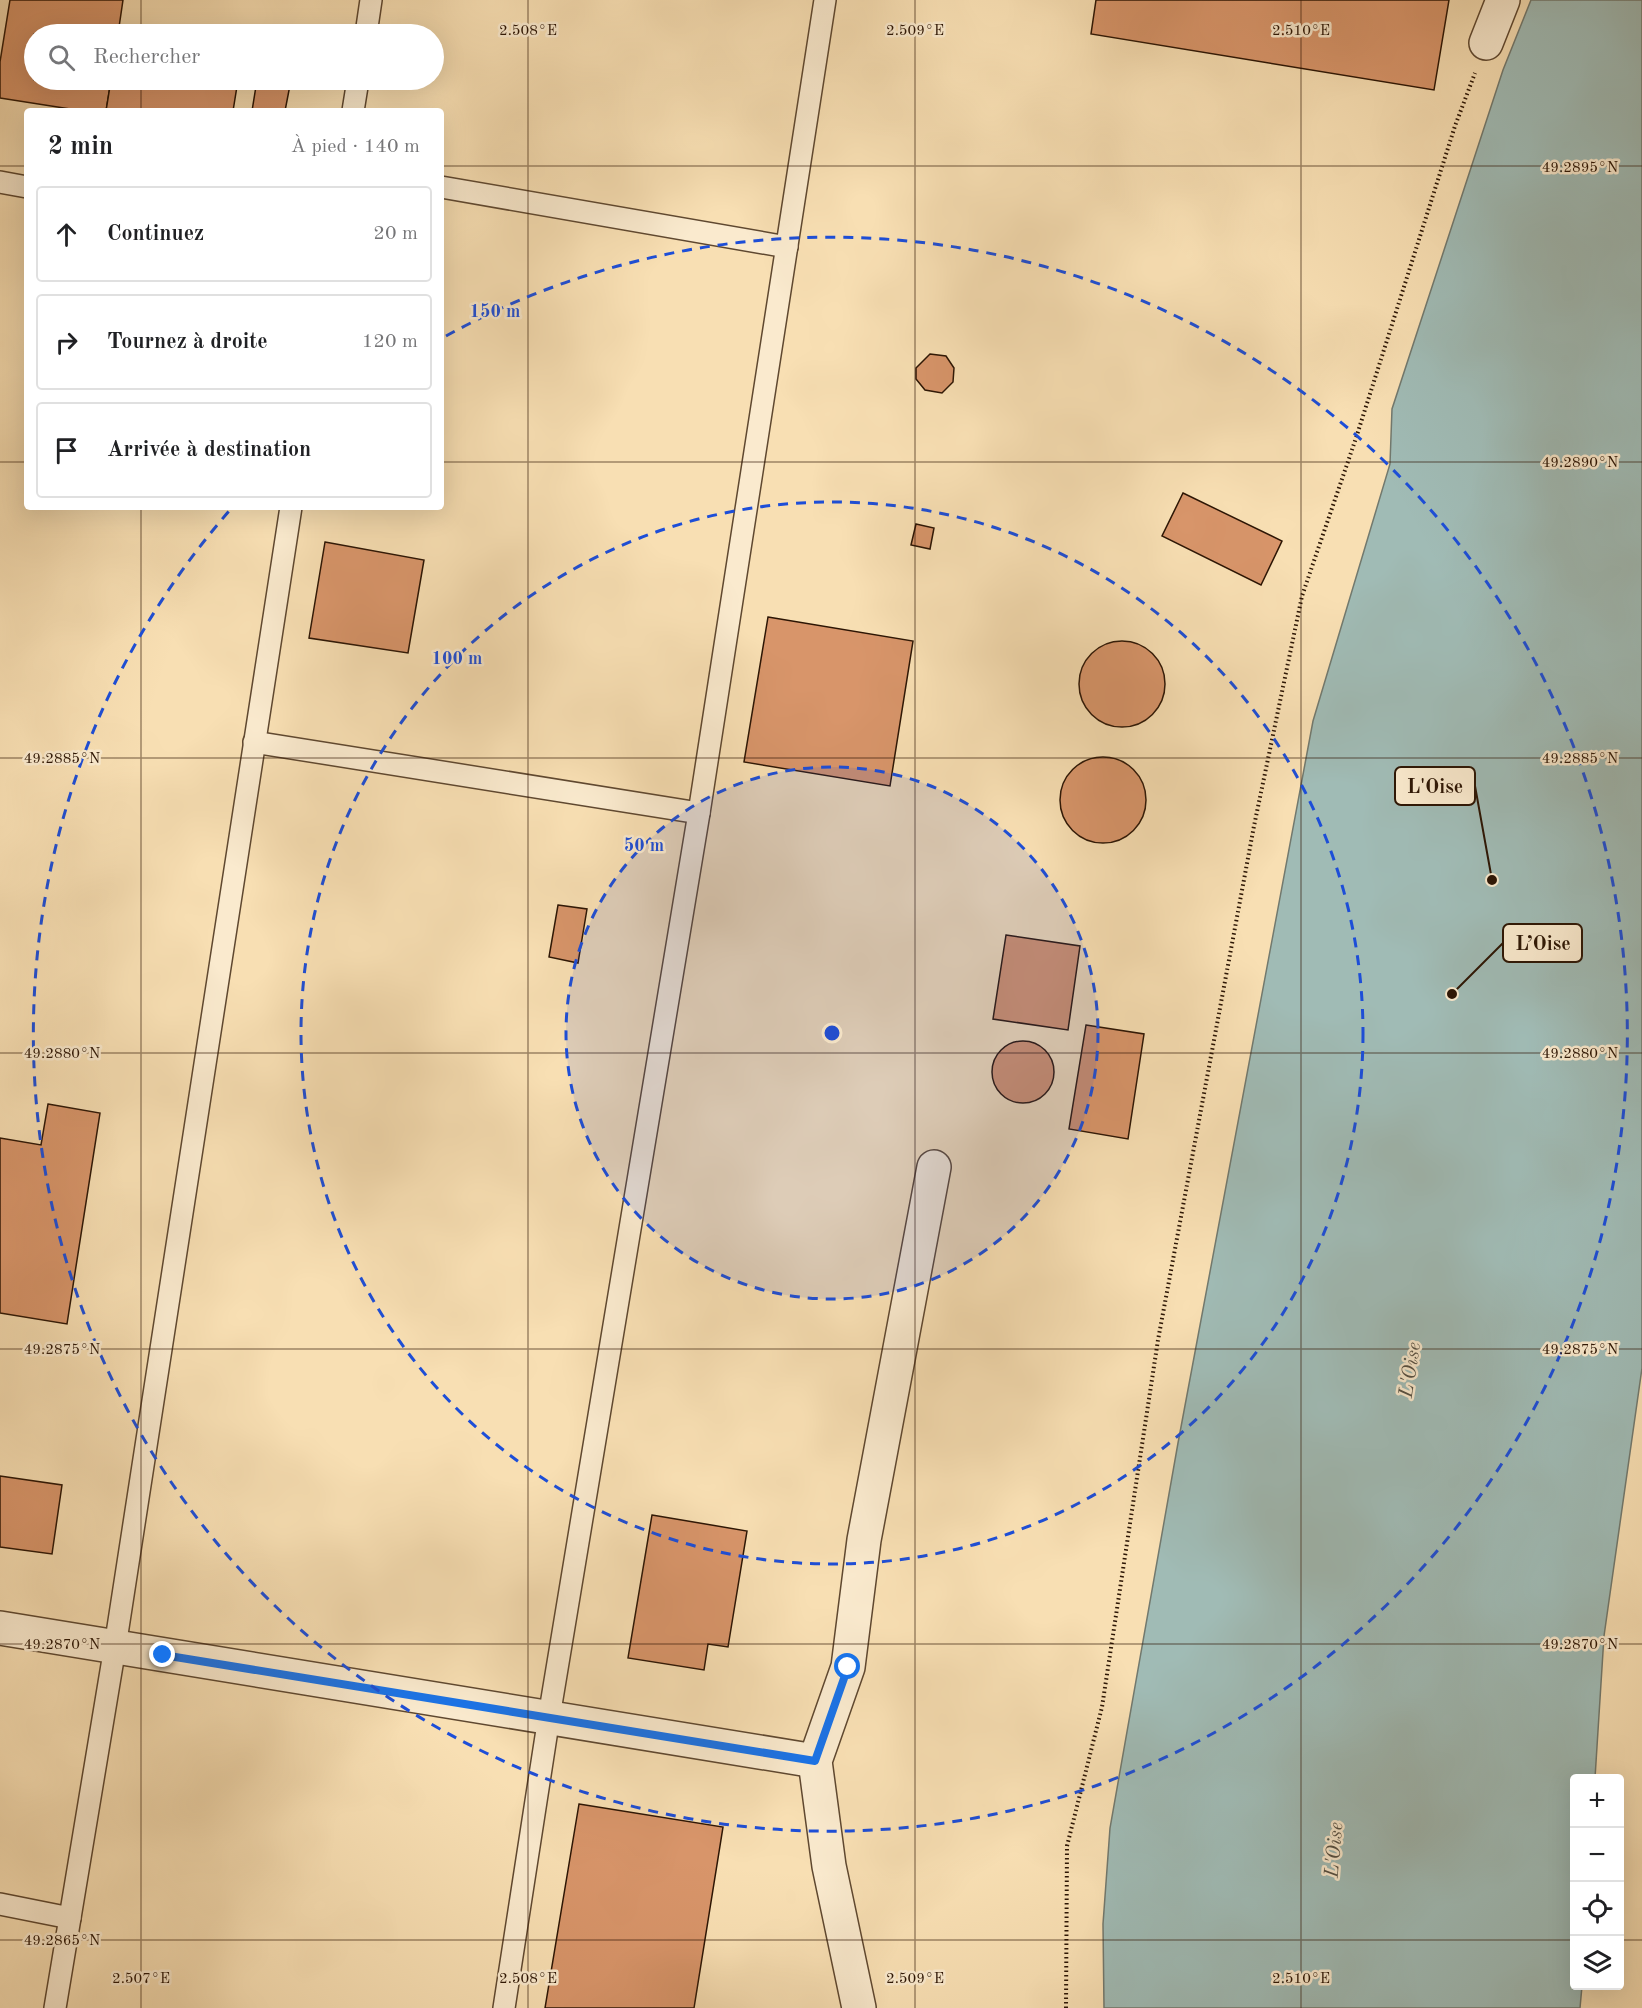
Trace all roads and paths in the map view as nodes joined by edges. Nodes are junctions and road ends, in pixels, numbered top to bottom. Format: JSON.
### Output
{"nodes":[{"id":1,"x":371,"y":0,"type":"edge"},
{"id":2,"x":825,"y":0,"type":"edge"},
{"id":3,"x":1503,"y":0,"type":"edge"},
{"id":4,"x":367,"y":24,"type":"edge"},
{"id":5,"x":1486,"y":44,"type":"joint"},
{"id":6,"x":356,"y":90,"type":"edge"},
{"id":7,"x":353,"y":108,"type":"edge"},
{"id":8,"x":0,"y":182,"type":"edge"},
{"id":9,"x":24,"y":186,"type":"edge"},
{"id":10,"x":444,"y":187,"type":"edge"},
{"id":11,"x":787,"y":247,"type":"junction"},
{"id":12,"x":291,"y":510,"type":"edge"},
{"id":13,"x":254,"y":742,"type":"junction"},
{"id":14,"x":699,"y":813,"type":"junction"},
{"id":15,"x":934,"y":1167,"type":"dead end"},
{"id":16,"x":0,"y":1628,"type":"edge"},
{"id":17,"x":115,"y":1647,"type":"junction"},
{"id":18,"x":549,"y":1718,"type":"junction"},
{"id":19,"x":815,"y":1761,"type":"junction"},
{"id":20,"x":0,"y":1904,"type":"edge"},
{"id":21,"x":70,"y":1918,"type":"junction"},
{"id":22,"x":55,"y":2008,"type":"edge"},
{"id":23,"x":504,"y":2008,"type":"edge"},
{"id":24,"x":859,"y":2008,"type":"edge"},
{"id":25,"x":1066,"y":2008,"type":"edge"}],
"edges":[{"from":1,"to":4,"type":"lane"},
{"from":2,"to":11,"type":"lane"},
{"from":3,"to":5,"type":"street"},
{"from":5,"to":25,"type":"path"},
{"from":6,"to":7,"type":"lane"},
{"from":8,"to":9,"type":"lane"},
{"from":10,"to":11,"type":"lane"},
{"from":11,"to":14,"type":"lane"},
{"from":12,"to":13,"type":"lane"},
{"from":13,"to":14,"type":"lane"},
{"from":13,"to":17,"type":"lane"},
{"from":14,"to":18,"type":"lane"},
{"from":15,"to":19,"type":"street"},
{"from":16,"to":17,"type":"street"},
{"from":17,"to":18,"type":"street"},
{"from":17,"to":21,"type":"lane"},
{"from":18,"to":19,"type":"street"},
{"from":18,"to":23,"type":"lane"},
{"from":19,"to":24,"type":"street"},
{"from":20,"to":21,"type":"lane"},
{"from":21,"to":22,"type":"lane"}]}
